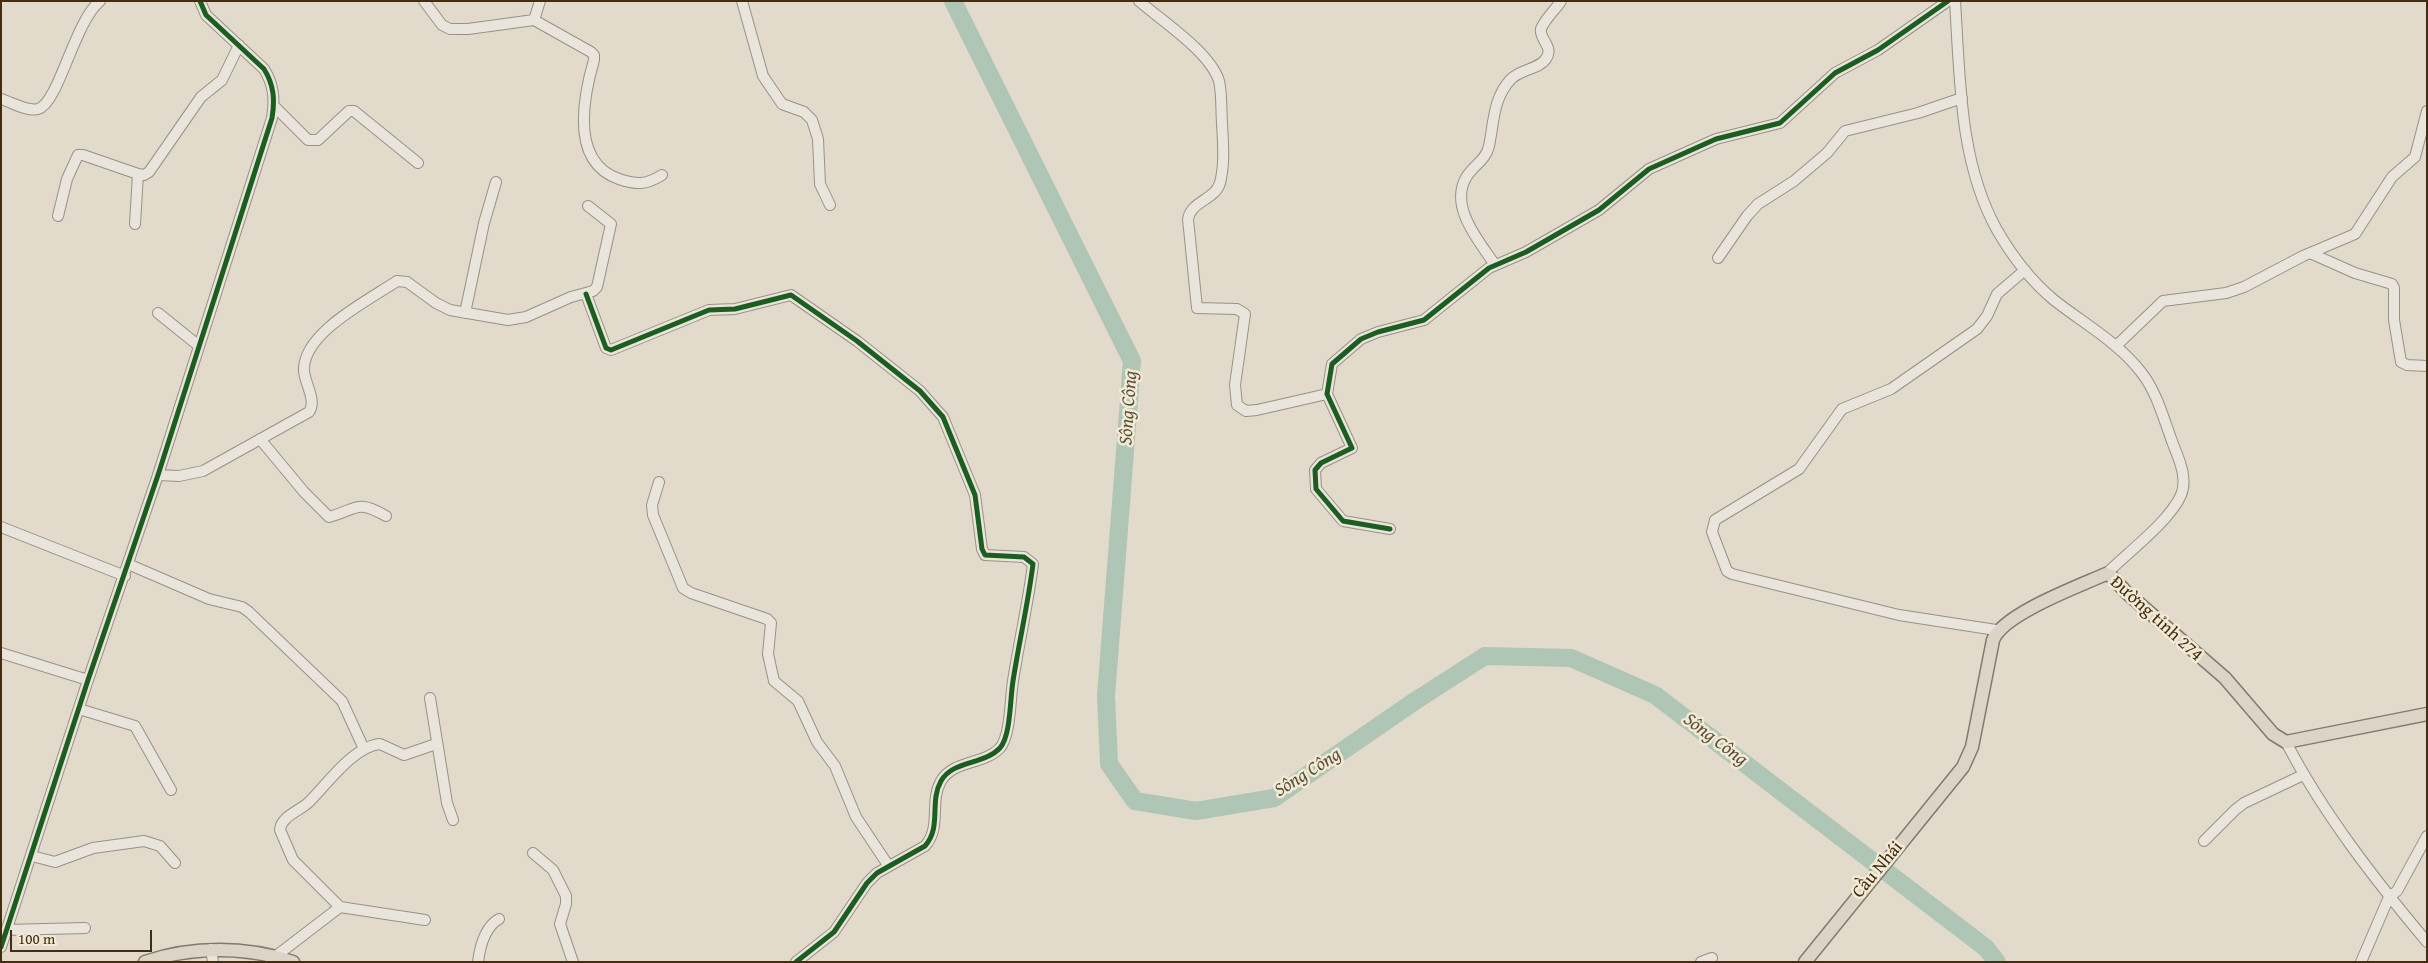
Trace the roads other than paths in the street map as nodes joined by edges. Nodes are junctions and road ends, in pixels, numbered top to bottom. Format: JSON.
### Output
{"nodes":[{"id":1,"x":100,"y":1,"type":"edge"},
{"id":2,"x":200,"y":1,"type":"edge"},
{"id":3,"x":424,"y":1,"type":"edge"},
{"id":4,"x":540,"y":1,"type":"edge"},
{"id":5,"x":742,"y":1,"type":"edge"},
{"id":6,"x":1139,"y":1,"type":"edge"},
{"id":7,"x":1561,"y":1,"type":"edge"},
{"id":8,"x":1948,"y":1,"type":"edge"},
{"id":9,"x":1955,"y":1,"type":"edge"},
{"id":10,"x":534,"y":20,"type":"junction"},
{"id":11,"x":239,"y":45,"type":"junction"},
{"id":12,"x":1962,"y":98,"type":"junction"},
{"id":13,"x":1,"y":99,"type":"edge"},
{"id":14,"x":274,"y":106,"type":"junction"},
{"id":15,"x":2427,"y":111,"type":"edge"},
{"id":16,"x":418,"y":162,"type":"dead end"},
{"id":17,"x":138,"y":174,"type":"junction"},
{"id":18,"x":662,"y":175,"type":"dead end"},
{"id":19,"x":496,"y":182,"type":"dead end"},
{"id":20,"x":830,"y":204,"type":"dead end"},
{"id":21,"x":588,"y":206,"type":"dead end"},
{"id":22,"x":58,"y":216,"type":"dead end"},
{"id":23,"x":135,"y":224,"type":"dead end"},
{"id":24,"x":2310,"y":253,"type":"junction"},
{"id":25,"x":1718,"y":258,"type":"dead end"},
{"id":26,"x":1495,"y":265,"type":"junction"},
{"id":27,"x":2025,"y":270,"type":"junction"},
{"id":28,"x":586,"y":294,"type":"junction"},
{"id":29,"x":158,"y":313,"type":"dead end"},
{"id":30,"x":465,"y":314,"type":"junction"},
{"id":31,"x":199,"y":346,"type":"junction"},
{"id":32,"x":2116,"y":346,"type":"junction"},
{"id":33,"x":2427,"y":366,"type":"edge"},
{"id":34,"x":1327,"y":394,"type":"junction"},
{"id":35,"x":260,"y":439,"type":"junction"},
{"id":36,"x":158,"y":475,"type":"junction"},
{"id":37,"x":659,"y":482,"type":"dead end"},
{"id":38,"x":386,"y":516,"type":"dead end"},
{"id":39,"x":1,"y":528,"type":"edge"},
{"id":40,"x":1390,"y":529,"type":"dead end"},
{"id":41,"x":128,"y":564,"type":"junction"},
{"id":42,"x":2106,"y":574,"type":"junction"},
{"id":43,"x":125,"y":576,"type":"junction"},
{"id":44,"x":1996,"y":630,"type":"junction"},
{"id":45,"x":1,"y":653,"type":"edge"},
{"id":46,"x":88,"y":680,"type":"junction"},
{"id":47,"x":430,"y":698,"type":"dead end"},
{"id":48,"x":79,"y":709,"type":"junction"},
{"id":49,"x":2427,"y":714,"type":"edge"},
{"id":50,"x":2286,"y":742,"type":"junction"},
{"id":51,"x":436,"y":744,"type":"junction"},
{"id":52,"x":364,"y":749,"type":"junction"},
{"id":53,"x":2303,"y":775,"type":"junction"},
{"id":54,"x":172,"y":790,"type":"dead end"},
{"id":55,"x":453,"y":820,"type":"dead end"},
{"id":56,"x":2427,"y":836,"type":"edge"},
{"id":57,"x":2204,"y":842,"type":"dead end"},
{"id":58,"x":533,"y":853,"type":"dead end"},
{"id":59,"x":32,"y":856,"type":"junction"},
{"id":60,"x":175,"y":862,"type":"dead end"},
{"id":61,"x":888,"y":865,"type":"junction"},
{"id":62,"x":2389,"y":897,"type":"junction"},
{"id":63,"x":340,"y":907,"type":"junction"},
{"id":64,"x":500,"y":919,"type":"dead end"},
{"id":65,"x":425,"y":920,"type":"dead end"},
{"id":66,"x":85,"y":928,"type":"dead end"},
{"id":67,"x":7,"y":930,"type":"junction"},
{"id":68,"x":2427,"y":942,"type":"edge"},
{"id":69,"x":1,"y":948,"type":"edge"},
{"id":70,"x":212,"y":955,"type":"edge"},
{"id":71,"x":276,"y":956,"type":"junction"},
{"id":72,"x":1712,"y":958,"type":"dead end"},
{"id":73,"x":144,"y":962,"type":"edge"},
{"id":74,"x":293,"y":962,"type":"edge"},
{"id":75,"x":478,"y":962,"type":"edge"},
{"id":76,"x":573,"y":962,"type":"edge"},
{"id":77,"x":796,"y":962,"type":"edge"},
{"id":78,"x":1701,"y":962,"type":"edge"},
{"id":79,"x":1805,"y":962,"type":"edge"},
{"id":80,"x":2361,"y":962,"type":"edge"}],
"edges":[{"from":1,"to":13,"type":"street"},
{"from":2,"to":11,"type":"street"},
{"from":3,"to":10,"type":"street"},
{"from":4,"to":10,"type":"street"},
{"from":5,"to":20,"type":"street"},
{"from":6,"to":34,"type":"street"},
{"from":7,"to":26,"type":"street"},
{"from":8,"to":26,"type":"street"},
{"from":9,"to":12,"type":"street"},
{"from":10,"to":18,"type":"street"},
{"from":11,"to":14,"type":"street"},
{"from":11,"to":17,"type":"street"},
{"from":12,"to":25,"type":"street"},
{"from":12,"to":27,"type":"street"},
{"from":14,"to":16,"type":"street"},
{"from":14,"to":31,"type":"street"},
{"from":15,"to":24,"type":"street"},
{"from":17,"to":22,"type":"street"},
{"from":17,"to":23,"type":"street"},
{"from":19,"to":30,"type":"street"},
{"from":21,"to":28,"type":"street"},
{"from":24,"to":32,"type":"street"},
{"from":24,"to":33,"type":"street"},
{"from":26,"to":34,"type":"street"},
{"from":27,"to":32,"type":"street"},
{"from":27,"to":44,"type":"street"},
{"from":28,"to":30,"type":"street"},
{"from":28,"to":61,"type":"street"},
{"from":29,"to":31,"type":"street"},
{"from":30,"to":35,"type":"street"},
{"from":31,"to":36,"type":"street"},
{"from":32,"to":42,"type":"street"},
{"from":34,"to":40,"type":"street"},
{"from":35,"to":36,"type":"street"},
{"from":35,"to":38,"type":"street"},
{"from":36,"to":41,"type":"street"},
{"from":37,"to":61,"type":"street"},
{"from":39,"to":43,"type":"street"},
{"from":41,"to":43,"type":"street"},
{"from":41,"to":52,"type":"street"},
{"from":42,"to":44,"type":"main road","name":"Đường tỉnh 274"},
{"from":42,"to":50,"type":"main road","name":"Đường tỉnh 274"},
{"from":43,"to":46,"type":"street"},
{"from":44,"to":79,"type":"main road","name":"Cầu Nhái"},
{"from":45,"to":46,"type":"street"},
{"from":46,"to":48,"type":"street"},
{"from":47,"to":51,"type":"street"},
{"from":48,"to":54,"type":"street"},
{"from":48,"to":59,"type":"street"},
{"from":49,"to":50,"type":"main road"},
{"from":50,"to":53,"type":"street"},
{"from":51,"to":52,"type":"street"},
{"from":51,"to":55,"type":"street"},
{"from":52,"to":63,"type":"street"},
{"from":53,"to":57,"type":"street"},
{"from":53,"to":62,"type":"street"},
{"from":56,"to":62,"type":"street"},
{"from":58,"to":76,"type":"street"},
{"from":59,"to":60,"type":"street"},
{"from":59,"to":67,"type":"street"},
{"from":61,"to":77,"type":"street"},
{"from":62,"to":68,"type":"street"},
{"from":62,"to":80,"type":"street"},
{"from":63,"to":65,"type":"street"},
{"from":63,"to":71,"type":"street"},
{"from":64,"to":75,"type":"street"},
{"from":66,"to":67,"type":"street"},
{"from":67,"to":69,"type":"street"},
{"from":70,"to":71,"type":"main road"},
{"from":70,"to":73,"type":"main road"},
{"from":71,"to":74,"type":"main road"},
{"from":72,"to":78,"type":"street"}]}
